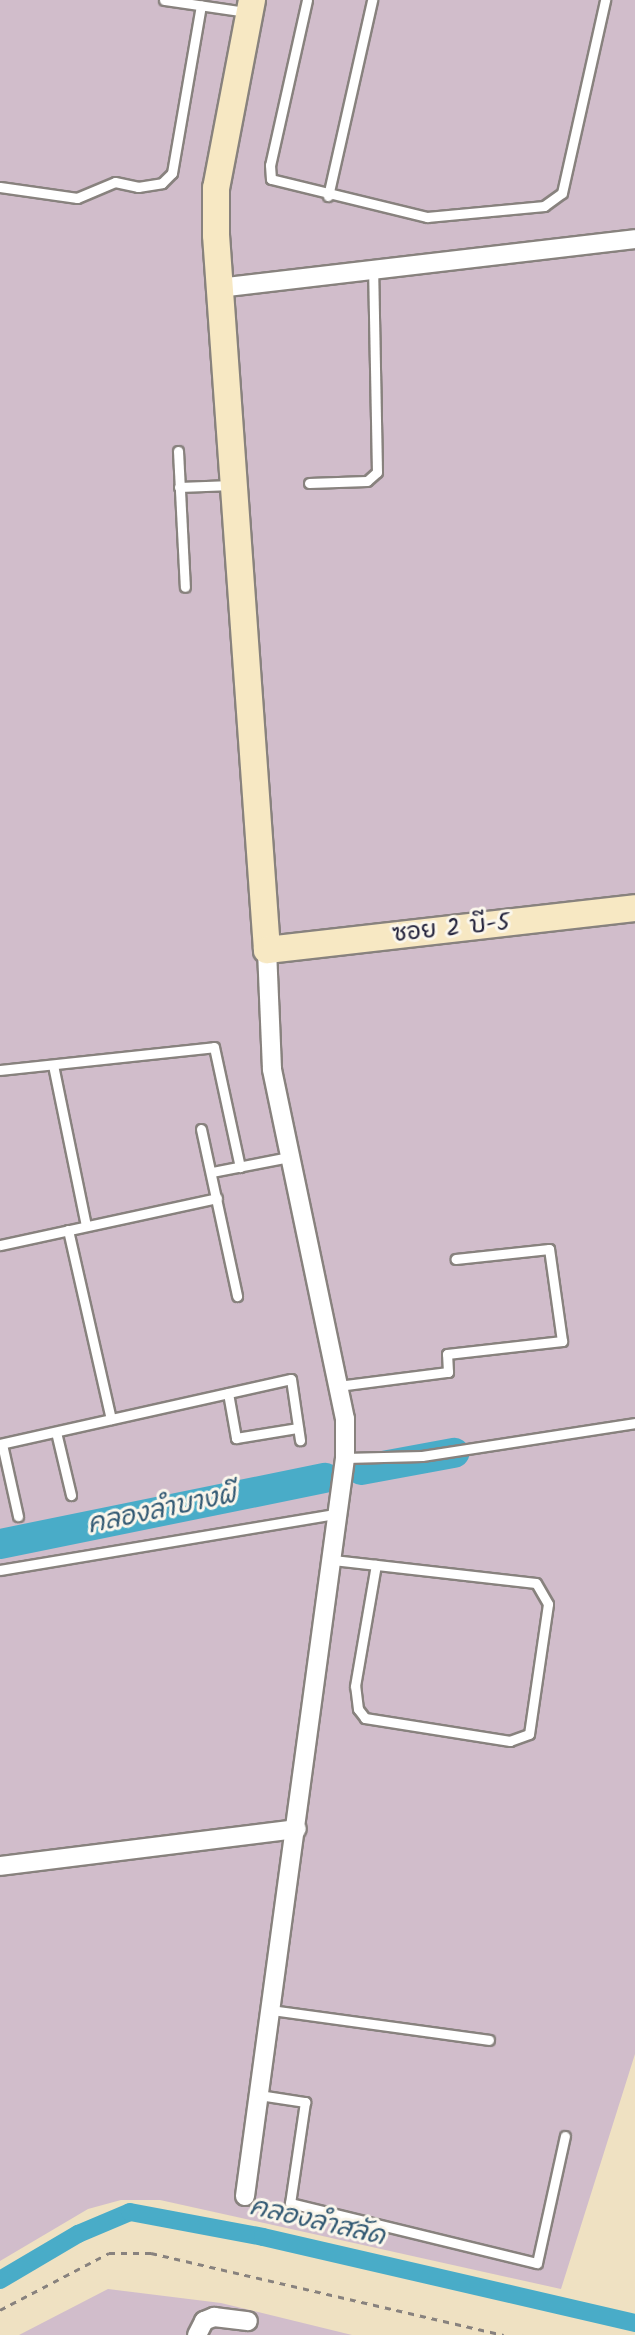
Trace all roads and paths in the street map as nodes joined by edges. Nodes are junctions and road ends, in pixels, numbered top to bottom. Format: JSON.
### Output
{"nodes":[{"id":1,"x":164,"y":0,"type":"edge"},
{"id":2,"x":307,"y":0,"type":"edge"},
{"id":3,"x":372,"y":0,"type":"edge"},
{"id":4,"x":605,"y":0,"type":"edge"},
{"id":5,"x":201,"y":5,"type":"junction"},
{"id":6,"x":250,"y":6,"type":"edge"},
{"id":7,"x":0,"y":187,"type":"edge"},
{"id":8,"x":328,"y":196,"type":"junction"},
{"id":9,"x":635,"y":239,"type":"edge"},
{"id":10,"x":373,"y":268,"type":"junction"},
{"id":11,"x":219,"y":288,"type":"junction"},
{"id":12,"x":178,"y":451,"type":"dead end"},
{"id":13,"x":309,"y":483,"type":"dead end"},
{"id":14,"x":232,"y":485,"type":"junction"},
{"id":15,"x":179,"y":487,"type":"junction"},
{"id":16,"x":185,"y":587,"type":"dead end"},
{"id":17,"x":635,"y":908,"type":"edge"},
{"id":18,"x":267,"y":950,"type":"junction"},
{"id":19,"x":53,"y":1065,"type":"junction"},
{"id":20,"x":0,"y":1070,"type":"edge"},
{"id":21,"x":201,"y":1129,"type":"dead end"},
{"id":22,"x":289,"y":1157,"type":"junction"},
{"id":23,"x":240,"y":1167,"type":"junction"},
{"id":24,"x":212,"y":1172,"type":"junction"},
{"id":25,"x":217,"y":1198,"type":"junction"},
{"id":26,"x":86,"y":1226,"type":"junction"},
{"id":27,"x":68,"y":1230,"type":"junction"},
{"id":28,"x":0,"y":1245,"type":"edge"},
{"id":29,"x":456,"y":1259,"type":"dead end"},
{"id":30,"x":237,"y":1296,"type":"dead end"},
{"id":31,"x":338,"y":1386,"type":"junction"},
{"id":32,"x":228,"y":1393,"type":"junction"},
{"id":33,"x":111,"y":1419,"type":"junction"},
{"id":34,"x":635,"y":1423,"type":"edge"},
{"id":35,"x":298,"y":1428,"type":"junction"},
{"id":36,"x":56,"y":1432,"type":"junction"},
{"id":37,"x":300,"y":1440,"type":"dead end"},
{"id":38,"x":1,"y":1444,"type":"edge"},
{"id":39,"x":345,"y":1458,"type":"junction"},
{"id":40,"x":71,"y":1495,"type":"dead end"},
{"id":41,"x":339,"y":1513,"type":"junction"},
{"id":42,"x":18,"y":1516,"type":"dead end"},
{"id":43,"x":333,"y":1560,"type":"junction"},
{"id":44,"x":376,"y":1565,"type":"junction"},
{"id":45,"x":0,"y":1570,"type":"edge"},
{"id":46,"x":297,"y":1829,"type":"junction"},
{"id":47,"x":0,"y":1866,"type":"edge"},
{"id":48,"x":271,"y":2010,"type":"junction"},
{"id":49,"x":489,"y":2040,"type":"dead end"},
{"id":50,"x":259,"y":2095,"type":"junction"},
{"id":51,"x":565,"y":2136,"type":"dead end"},
{"id":52,"x":245,"y":2196,"type":"dead end"},
{"id":53,"x":0,"y":2310,"type":"edge"},
{"id":54,"x":248,"y":2321,"type":"dead end"},
{"id":55,"x":197,"y":2335,"type":"edge"},
{"id":56,"x":504,"y":2335,"type":"edge"}],
"edges":[{"from":1,"to":5,"type":"lane"},
{"from":2,"to":8,"type":"lane"},
{"from":3,"to":8,"type":"lane"},
{"from":4,"to":8,"type":"lane"},
{"from":5,"to":6,"type":"lane"},
{"from":5,"to":7,"type":"lane"},
{"from":6,"to":11,"type":"street"},
{"from":9,"to":10,"type":"street"},
{"from":10,"to":11,"type":"street"},
{"from":10,"to":13,"type":"lane"},
{"from":11,"to":14,"type":"street"},
{"from":12,"to":15,"type":"lane"},
{"from":14,"to":15,"type":"lane"},
{"from":14,"to":18,"type":"street"},
{"from":15,"to":16,"type":"lane"},
{"from":17,"to":18,"type":"street","name":"ซอย 2 บี-5"},
{"from":18,"to":22,"type":"street"},
{"from":19,"to":20,"type":"lane"},
{"from":19,"to":23,"type":"lane"},
{"from":19,"to":26,"type":"lane"},
{"from":21,"to":24,"type":"lane"},
{"from":22,"to":23,"type":"lane"},
{"from":22,"to":31,"type":"street"},
{"from":23,"to":24,"type":"lane"},
{"from":24,"to":25,"type":"lane"},
{"from":25,"to":26,"type":"lane"},
{"from":25,"to":30,"type":"lane"},
{"from":26,"to":27,"type":"lane"},
{"from":27,"to":28,"type":"lane"},
{"from":27,"to":33,"type":"lane"},
{"from":29,"to":31,"type":"lane"},
{"from":31,"to":39,"type":"street"},
{"from":32,"to":33,"type":"lane"},
{"from":32,"to":35,"type":"lane"},
{"from":32,"to":35,"type":"lane"},
{"from":33,"to":36,"type":"lane"},
{"from":34,"to":39,"type":"lane"},
{"from":35,"to":37,"type":"lane"},
{"from":36,"to":38,"type":"lane"},
{"from":36,"to":40,"type":"lane"},
{"from":38,"to":42,"type":"lane"},
{"from":39,"to":41,"type":"street"},
{"from":41,"to":43,"type":"street"},
{"from":41,"to":45,"type":"lane"},
{"from":43,"to":44,"type":"lane"},
{"from":43,"to":46,"type":"street"},
{"from":44,"to":44,"type":"lane"},
{"from":46,"to":47,"type":"street"},
{"from":46,"to":48,"type":"street"},
{"from":48,"to":49,"type":"lane"},
{"from":48,"to":50,"type":"street"},
{"from":50,"to":51,"type":"lane"},
{"from":50,"to":52,"type":"street"},
{"from":53,"to":56,"type":"path"},
{"from":54,"to":55,"type":"street"}]}
